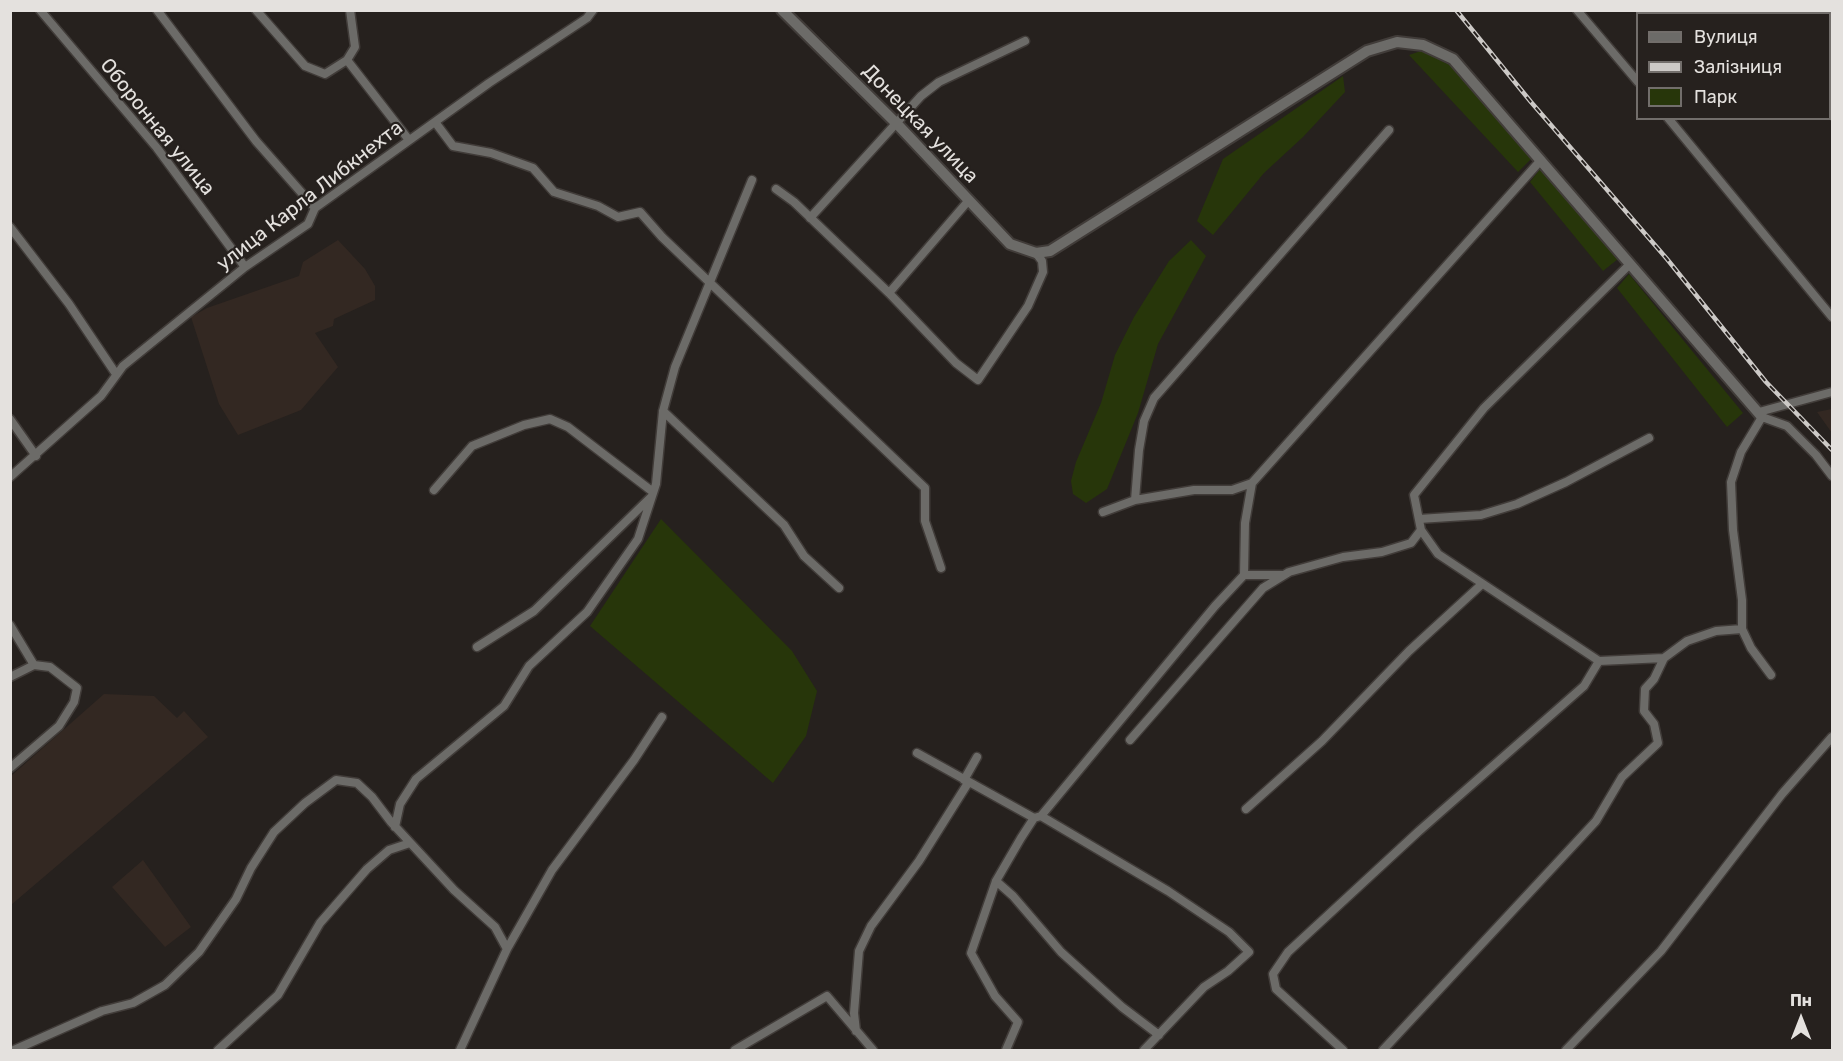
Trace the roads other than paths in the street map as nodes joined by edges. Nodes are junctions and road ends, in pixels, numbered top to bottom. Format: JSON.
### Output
{"nodes":[{"id":1,"x":40,"y":10,"type":"edge"},
{"id":2,"x":157,"y":10,"type":"edge"},
{"id":3,"x":256,"y":10,"type":"edge"},
{"id":4,"x":350,"y":10,"type":"edge"},
{"id":5,"x":593,"y":10,"type":"edge"},
{"id":6,"x":782,"y":10,"type":"edge"},
{"id":7,"x":1577,"y":10,"type":"edge"},
{"id":8,"x":1025,"y":40,"type":"dead end"},
{"id":9,"x":346,"y":60,"type":"junction"},
{"id":10,"x":1636,"y":80,"type":"edge"},
{"id":11,"x":1831,"y":106,"type":"edge"},
{"id":12,"x":1833,"y":115,"type":"edge"},
{"id":13,"x":1670,"y":120,"type":"edge"},
{"id":14,"x":435,"y":122,"type":"junction"},
{"id":15,"x":898,"y":124,"type":"junction"},
{"id":16,"x":1389,"y":130,"type":"dead end"},
{"id":17,"x":409,"y":140,"type":"junction"},
{"id":18,"x":1541,"y":160,"type":"junction"},
{"id":19,"x":752,"y":180,"type":"dead end"},
{"id":20,"x":776,"y":189,"type":"dead end"},
{"id":21,"x":969,"y":200,"type":"junction"},
{"id":22,"x":315,"y":208,"type":"junction"},
{"id":23,"x":810,"y":218,"type":"junction"},
{"id":24,"x":10,"y":227,"type":"edge"},
{"id":25,"x":1036,"y":254,"type":"junction"},
{"id":26,"x":1630,"y":264,"type":"junction"},
{"id":27,"x":245,"y":267,"type":"junction"},
{"id":28,"x":709,"y":283,"type":"junction"},
{"id":29,"x":889,"y":293,"type":"junction"},
{"id":30,"x":1833,"y":317,"type":"edge"},
{"id":31,"x":116,"y":374,"type":"junction"},
{"id":32,"x":1833,"y":392,"type":"edge"},
{"id":33,"x":663,"y":411,"type":"junction"},
{"id":34,"x":1761,"y":414,"type":"junction"},
{"id":35,"x":10,"y":419,"type":"edge"},
{"id":36,"x":1649,"y":438,"type":"dead end"},
{"id":37,"x":36,"y":456,"type":"junction"},
{"id":38,"x":1833,"y":476,"type":"edge"},
{"id":39,"x":10,"y":477,"type":"edge"},
{"id":40,"x":1252,"y":483,"type":"junction"},
{"id":41,"x":434,"y":490,"type":"dead end"},
{"id":42,"x":652,"y":494,"type":"junction"},
{"id":43,"x":1135,"y":500,"type":"junction"},
{"id":44,"x":1103,"y":512,"type":"dead end"},
{"id":45,"x":1419,"y":519,"type":"junction"},
{"id":46,"x":1421,"y":530,"type":"junction"},
{"id":47,"x":941,"y":568,"type":"dead end"},
{"id":48,"x":1244,"y":575,"type":"junction"},
{"id":49,"x":1284,"y":575,"type":"junction"},
{"id":50,"x":1482,"y":584,"type":"junction"},
{"id":51,"x":839,"y":588,"type":"dead end"},
{"id":52,"x":10,"y":625,"type":"edge"},
{"id":53,"x":1742,"y":629,"type":"junction"},
{"id":54,"x":477,"y":647,"type":"dead end"},
{"id":55,"x":1664,"y":658,"type":"junction"},
{"id":56,"x":1599,"y":660,"type":"junction"},
{"id":57,"x":34,"y":665,"type":"junction"},
{"id":58,"x":1771,"y":675,"type":"dead end"},
{"id":59,"x":10,"y":677,"type":"edge"},
{"id":60,"x":662,"y":717,"type":"dead end"},
{"id":61,"x":1833,"y":737,"type":"edge"},
{"id":62,"x":1130,"y":740,"type":"dead end"},
{"id":63,"x":916,"y":753,"type":"dead end"},
{"id":64,"x":977,"y":757,"type":"dead end"},
{"id":65,"x":10,"y":768,"type":"edge"},
{"id":66,"x":966,"y":782,"type":"junction"},
{"id":67,"x":1246,"y":809,"type":"dead end"},
{"id":68,"x":1037,"y":817,"type":"junction"},
{"id":69,"x":395,"y":827,"type":"junction"},
{"id":70,"x":410,"y":843,"type":"junction"},
{"id":71,"x":996,"y":880,"type":"junction"},
{"id":72,"x":507,"y":948,"type":"junction"},
{"id":73,"x":856,"y":1031,"type":"junction"},
{"id":74,"x":1158,"y":1035,"type":"junction"},
{"id":75,"x":14,"y":1050,"type":"edge"},
{"id":76,"x":218,"y":1050,"type":"edge"},
{"id":77,"x":460,"y":1050,"type":"edge"},
{"id":78,"x":735,"y":1050,"type":"edge"},
{"id":79,"x":873,"y":1050,"type":"edge"},
{"id":80,"x":1006,"y":1050,"type":"edge"},
{"id":81,"x":1144,"y":1050,"type":"edge"},
{"id":82,"x":1343,"y":1050,"type":"edge"},
{"id":83,"x":1383,"y":1050,"type":"edge"},
{"id":84,"x":1566,"y":1050,"type":"edge"}],
"edges":[{"from":1,"to":27,"type":"street","name":"Оборонная улица"},
{"from":2,"to":22,"type":"street"},
{"from":3,"to":9,"type":"street"},
{"from":4,"to":9,"type":"street"},
{"from":5,"to":14,"type":"street","name":"улица Карла Либкнехта"},
{"from":6,"to":15,"type":"street","name":"Донецкая улица"},
{"from":7,"to":10,"type":"street"},
{"from":8,"to":15,"type":"street"},
{"from":9,"to":17,"type":"street"},
{"from":11,"to":12,"type":"street"},
{"from":13,"to":30,"type":"street"},
{"from":14,"to":17,"type":"street","name":"улица Карла Либкнехта"},
{"from":14,"to":28,"type":"street"},
{"from":15,"to":21,"type":"street","name":"Донецкая улица"},
{"from":15,"to":23,"type":"street"},
{"from":16,"to":43,"type":"street"},
{"from":17,"to":22,"type":"street","name":"улица Карла Либкнехта"},
{"from":18,"to":25,"type":"street"},
{"from":18,"to":26,"type":"street"},
{"from":18,"to":40,"type":"street"},
{"from":19,"to":28,"type":"street"},
{"from":20,"to":23,"type":"street"},
{"from":21,"to":25,"type":"street","name":"Донецкая улица"},
{"from":21,"to":29,"type":"street"},
{"from":22,"to":27,"type":"street","name":"улица Карла Либкнехта"},
{"from":23,"to":29,"type":"street"},
{"from":24,"to":31,"type":"street"},
{"from":25,"to":29,"type":"street"},
{"from":26,"to":34,"type":"street"},
{"from":26,"to":45,"type":"street"},
{"from":27,"to":31,"type":"street","name":"улица Карла Либкнехта"},
{"from":28,"to":33,"type":"street"},
{"from":28,"to":47,"type":"street"},
{"from":31,"to":37,"type":"street","name":"улица Карла Либкнехта"},
{"from":32,"to":34,"type":"street"},
{"from":33,"to":42,"type":"street"},
{"from":33,"to":51,"type":"street"},
{"from":34,"to":38,"type":"street"},
{"from":34,"to":53,"type":"street"},
{"from":35,"to":37,"type":"street"},
{"from":36,"to":45,"type":"street"},
{"from":37,"to":39,"type":"street","name":"улица Карла Либкнехта"},
{"from":40,"to":43,"type":"street"},
{"from":40,"to":48,"type":"street"},
{"from":41,"to":42,"type":"street"},
{"from":42,"to":54,"type":"street"},
{"from":42,"to":69,"type":"street"},
{"from":43,"to":44,"type":"street"},
{"from":45,"to":46,"type":"street"},
{"from":46,"to":49,"type":"street"},
{"from":46,"to":50,"type":"street"},
{"from":48,"to":49,"type":"street"},
{"from":48,"to":68,"type":"street"},
{"from":49,"to":62,"type":"street"},
{"from":50,"to":56,"type":"street"},
{"from":50,"to":67,"type":"street"},
{"from":52,"to":57,"type":"street"},
{"from":53,"to":55,"type":"street"},
{"from":53,"to":58,"type":"street"},
{"from":55,"to":56,"type":"street"},
{"from":55,"to":83,"type":"street"},
{"from":56,"to":82,"type":"street"},
{"from":57,"to":59,"type":"street"},
{"from":57,"to":65,"type":"street"},
{"from":60,"to":72,"type":"street"},
{"from":61,"to":84,"type":"street"},
{"from":63,"to":66,"type":"street"},
{"from":64,"to":66,"type":"street"},
{"from":66,"to":68,"type":"street"},
{"from":66,"to":73,"type":"street"},
{"from":68,"to":71,"type":"street"},
{"from":68,"to":74,"type":"street"},
{"from":69,"to":70,"type":"street"},
{"from":69,"to":75,"type":"street"},
{"from":70,"to":72,"type":"street"},
{"from":70,"to":76,"type":"street"},
{"from":71,"to":74,"type":"street"},
{"from":71,"to":80,"type":"street"},
{"from":72,"to":77,"type":"street"},
{"from":73,"to":78,"type":"street"},
{"from":73,"to":79,"type":"street"},
{"from":74,"to":81,"type":"street"}]}
